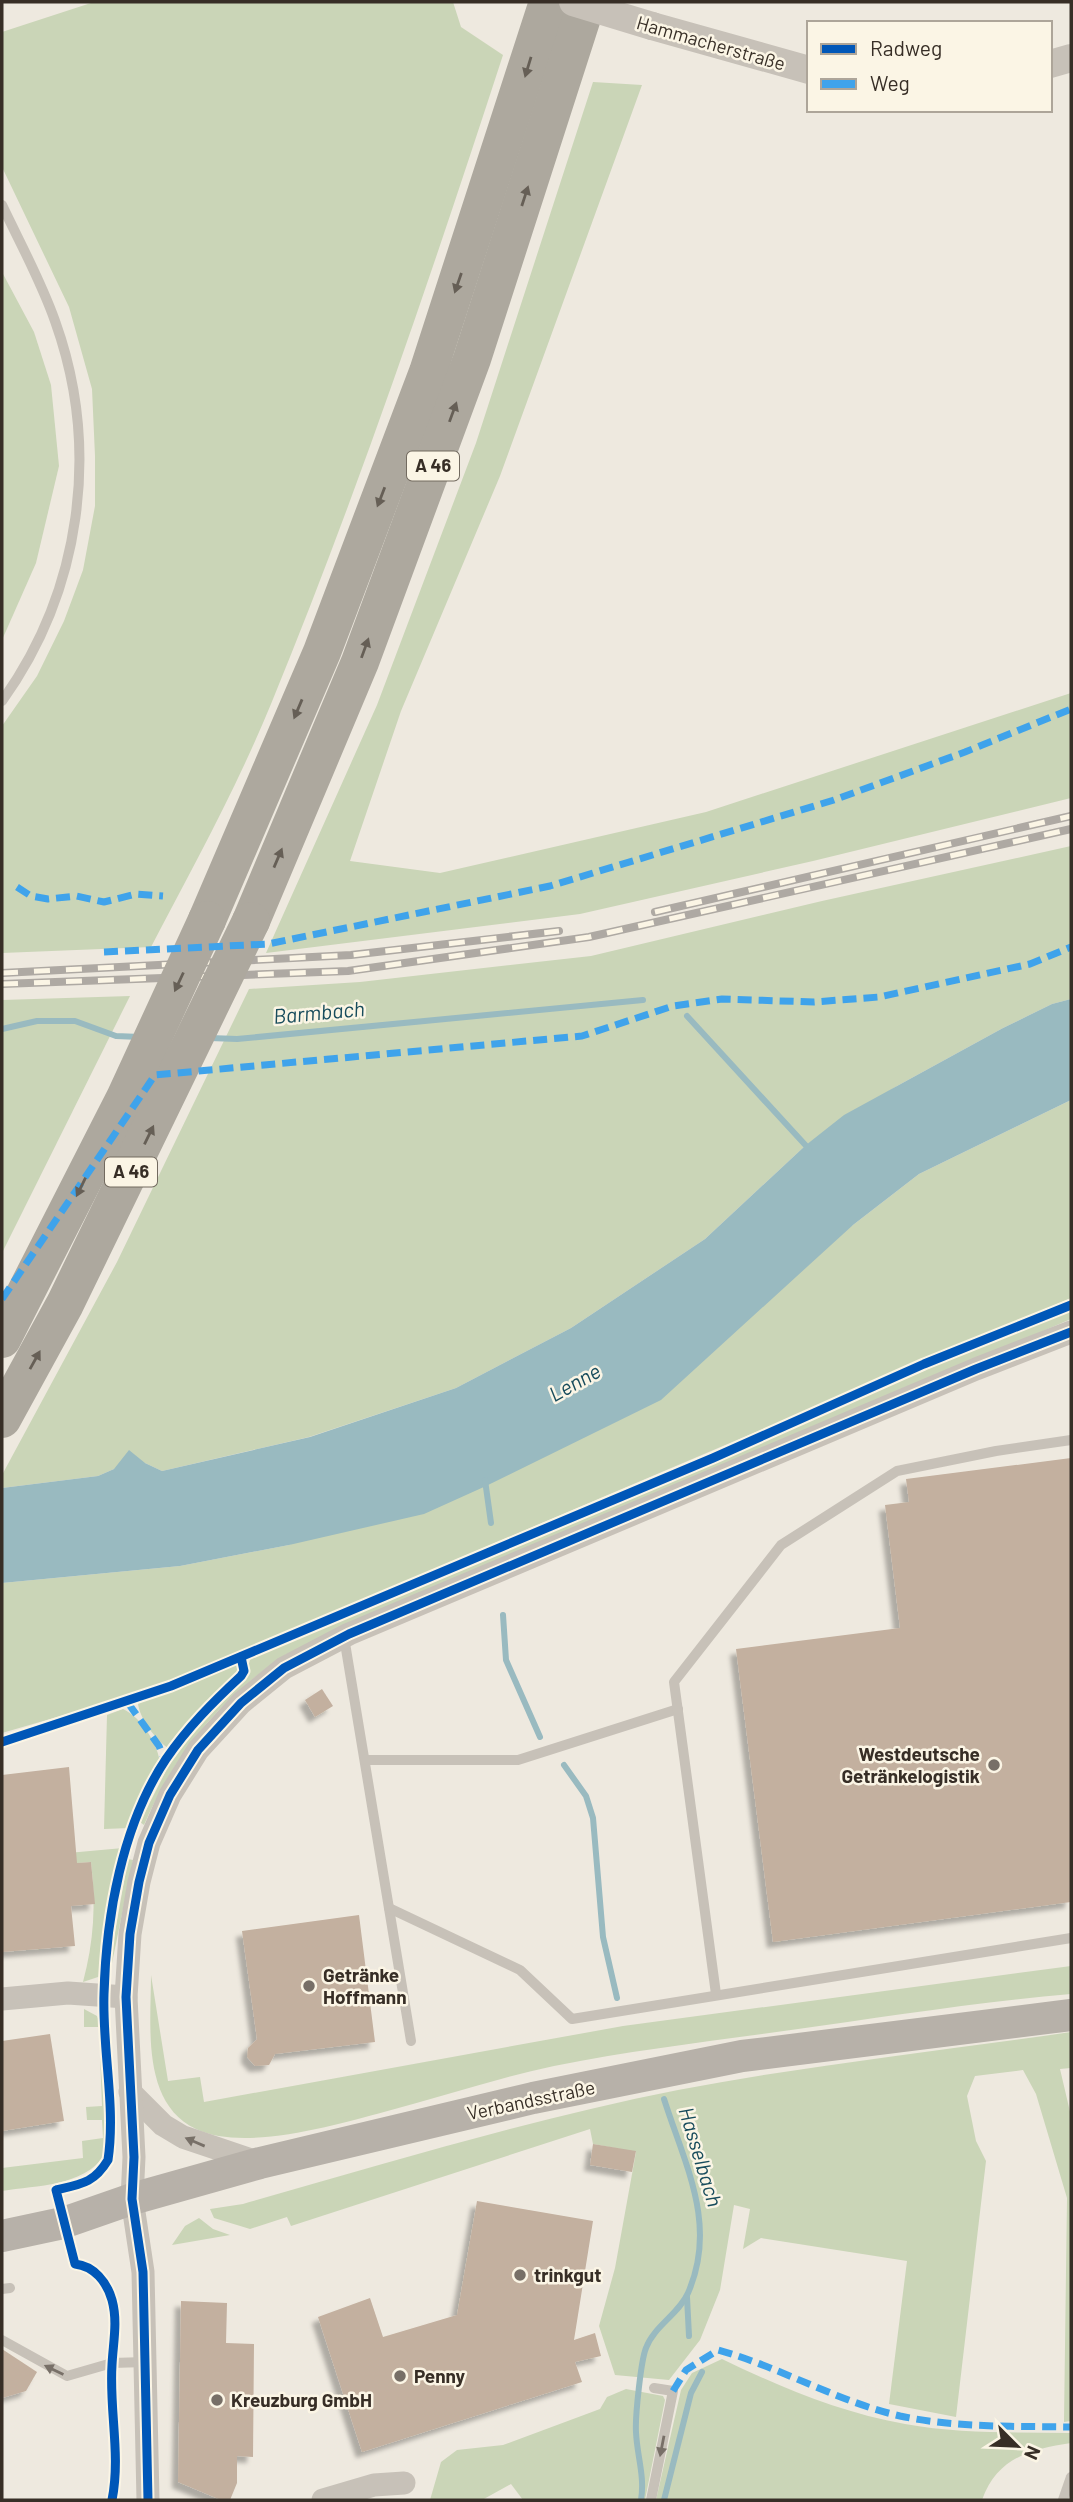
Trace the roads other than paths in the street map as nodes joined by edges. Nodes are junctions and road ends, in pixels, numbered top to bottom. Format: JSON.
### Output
{"nodes":[{"id":1,"x":548,"y":2,"type":"edge"},
{"id":2,"x":573,"y":2,"type":"edge"},
{"id":3,"x":587,"y":2,"type":"edge"},
{"id":4,"x":1071,"y":58,"type":"edge"},
{"id":5,"x":1052,"y":63,"type":"edge"},
{"id":6,"x":807,"y":69,"type":"edge"},
{"id":7,"x":2,"y":205,"type":"edge"},
{"id":8,"x":2,"y":701,"type":"edge"},
{"id":9,"x":1071,"y":1332,"type":"edge"},
{"id":10,"x":2,"y":1339,"type":"edge"},
{"id":11,"x":2,"y":1419,"type":"edge"},
{"id":12,"x":1071,"y":1440,"type":"edge"},
{"id":13,"x":344,"y":1637,"type":"junction"},
{"id":14,"x":678,"y":1709,"type":"junction"},
{"id":15,"x":365,"y":1760,"type":"junction"},
{"id":16,"x":389,"y":1908,"type":"junction"},
{"id":17,"x":1071,"y":1938,"type":"edge"},
{"id":18,"x":716,"y":1994,"type":"junction"},
{"id":19,"x":127,"y":1997,"type":"junction"},
{"id":20,"x":2,"y":1999,"type":"edge"},
{"id":21,"x":1071,"y":2015,"type":"edge"},
{"id":22,"x":411,"y":2041,"type":"dead end"},
{"id":23,"x":130,"y":2092,"type":"junction"},
{"id":24,"x":260,"y":2163,"type":"junction"},
{"id":25,"x":132,"y":2199,"type":"junction"},
{"id":26,"x":2,"y":2236,"type":"edge"},
{"id":27,"x":2,"y":2340,"type":"edge"},
{"id":28,"x":145,"y":2362,"type":"junction"},
{"id":29,"x":654,"y":2388,"type":"dead end"},
{"id":30,"x":1071,"y":2477,"type":"edge"},
{"id":31,"x":404,"y":2483,"type":"dead end"},
{"id":32,"x":148,"y":2500,"type":"edge"},
{"id":33,"x":323,"y":2500,"type":"edge"},
{"id":34,"x":651,"y":2500,"type":"edge"},
{"id":35,"x":1063,"y":2500,"type":"edge"}],
"edges":[{"from":1,"to":10,"type":"highway","number":"A 46","one_way":true,"bridge":true},
{"from":2,"to":6,"type":"street","name":"Hammacherstraße","bridge":true},
{"from":11,"to":3,"type":"highway","number":"A 46","one_way":true,"bridge":true},
{"from":4,"to":5,"type":"street"},
{"from":7,"to":8,"type":"lane"},
{"from":9,"to":13,"type":"street"},
{"from":12,"to":14,"type":"lane"},
{"from":13,"to":15,"type":"lane"},
{"from":13,"to":19,"type":"street"},
{"from":14,"to":15,"type":"lane"},
{"from":14,"to":18,"type":"lane"},
{"from":15,"to":16,"type":"lane"},
{"from":16,"to":18,"type":"lane"},
{"from":16,"to":22,"type":"lane"},
{"from":17,"to":18,"type":"lane"},
{"from":19,"to":20,"type":"street"},
{"from":19,"to":23,"type":"street"},
{"from":21,"to":24,"type":"main road","name":"Verbandsstraße"},
{"from":24,"to":23,"type":"street","one_way":true},
{"from":23,"to":25,"type":"street"},
{"from":24,"to":25,"type":"main road","name":"Verbandsstraße"},
{"from":25,"to":26,"type":"main road","name":"Verbandsstraße"},
{"from":25,"to":28,"type":"street"},
{"from":28,"to":27,"type":"lane","one_way":true},
{"from":28,"to":32,"type":"street"},
{"from":29,"to":34,"type":"lane","one_way":true},
{"from":30,"to":35,"type":"lane"},
{"from":31,"to":33,"type":"street"}]}
